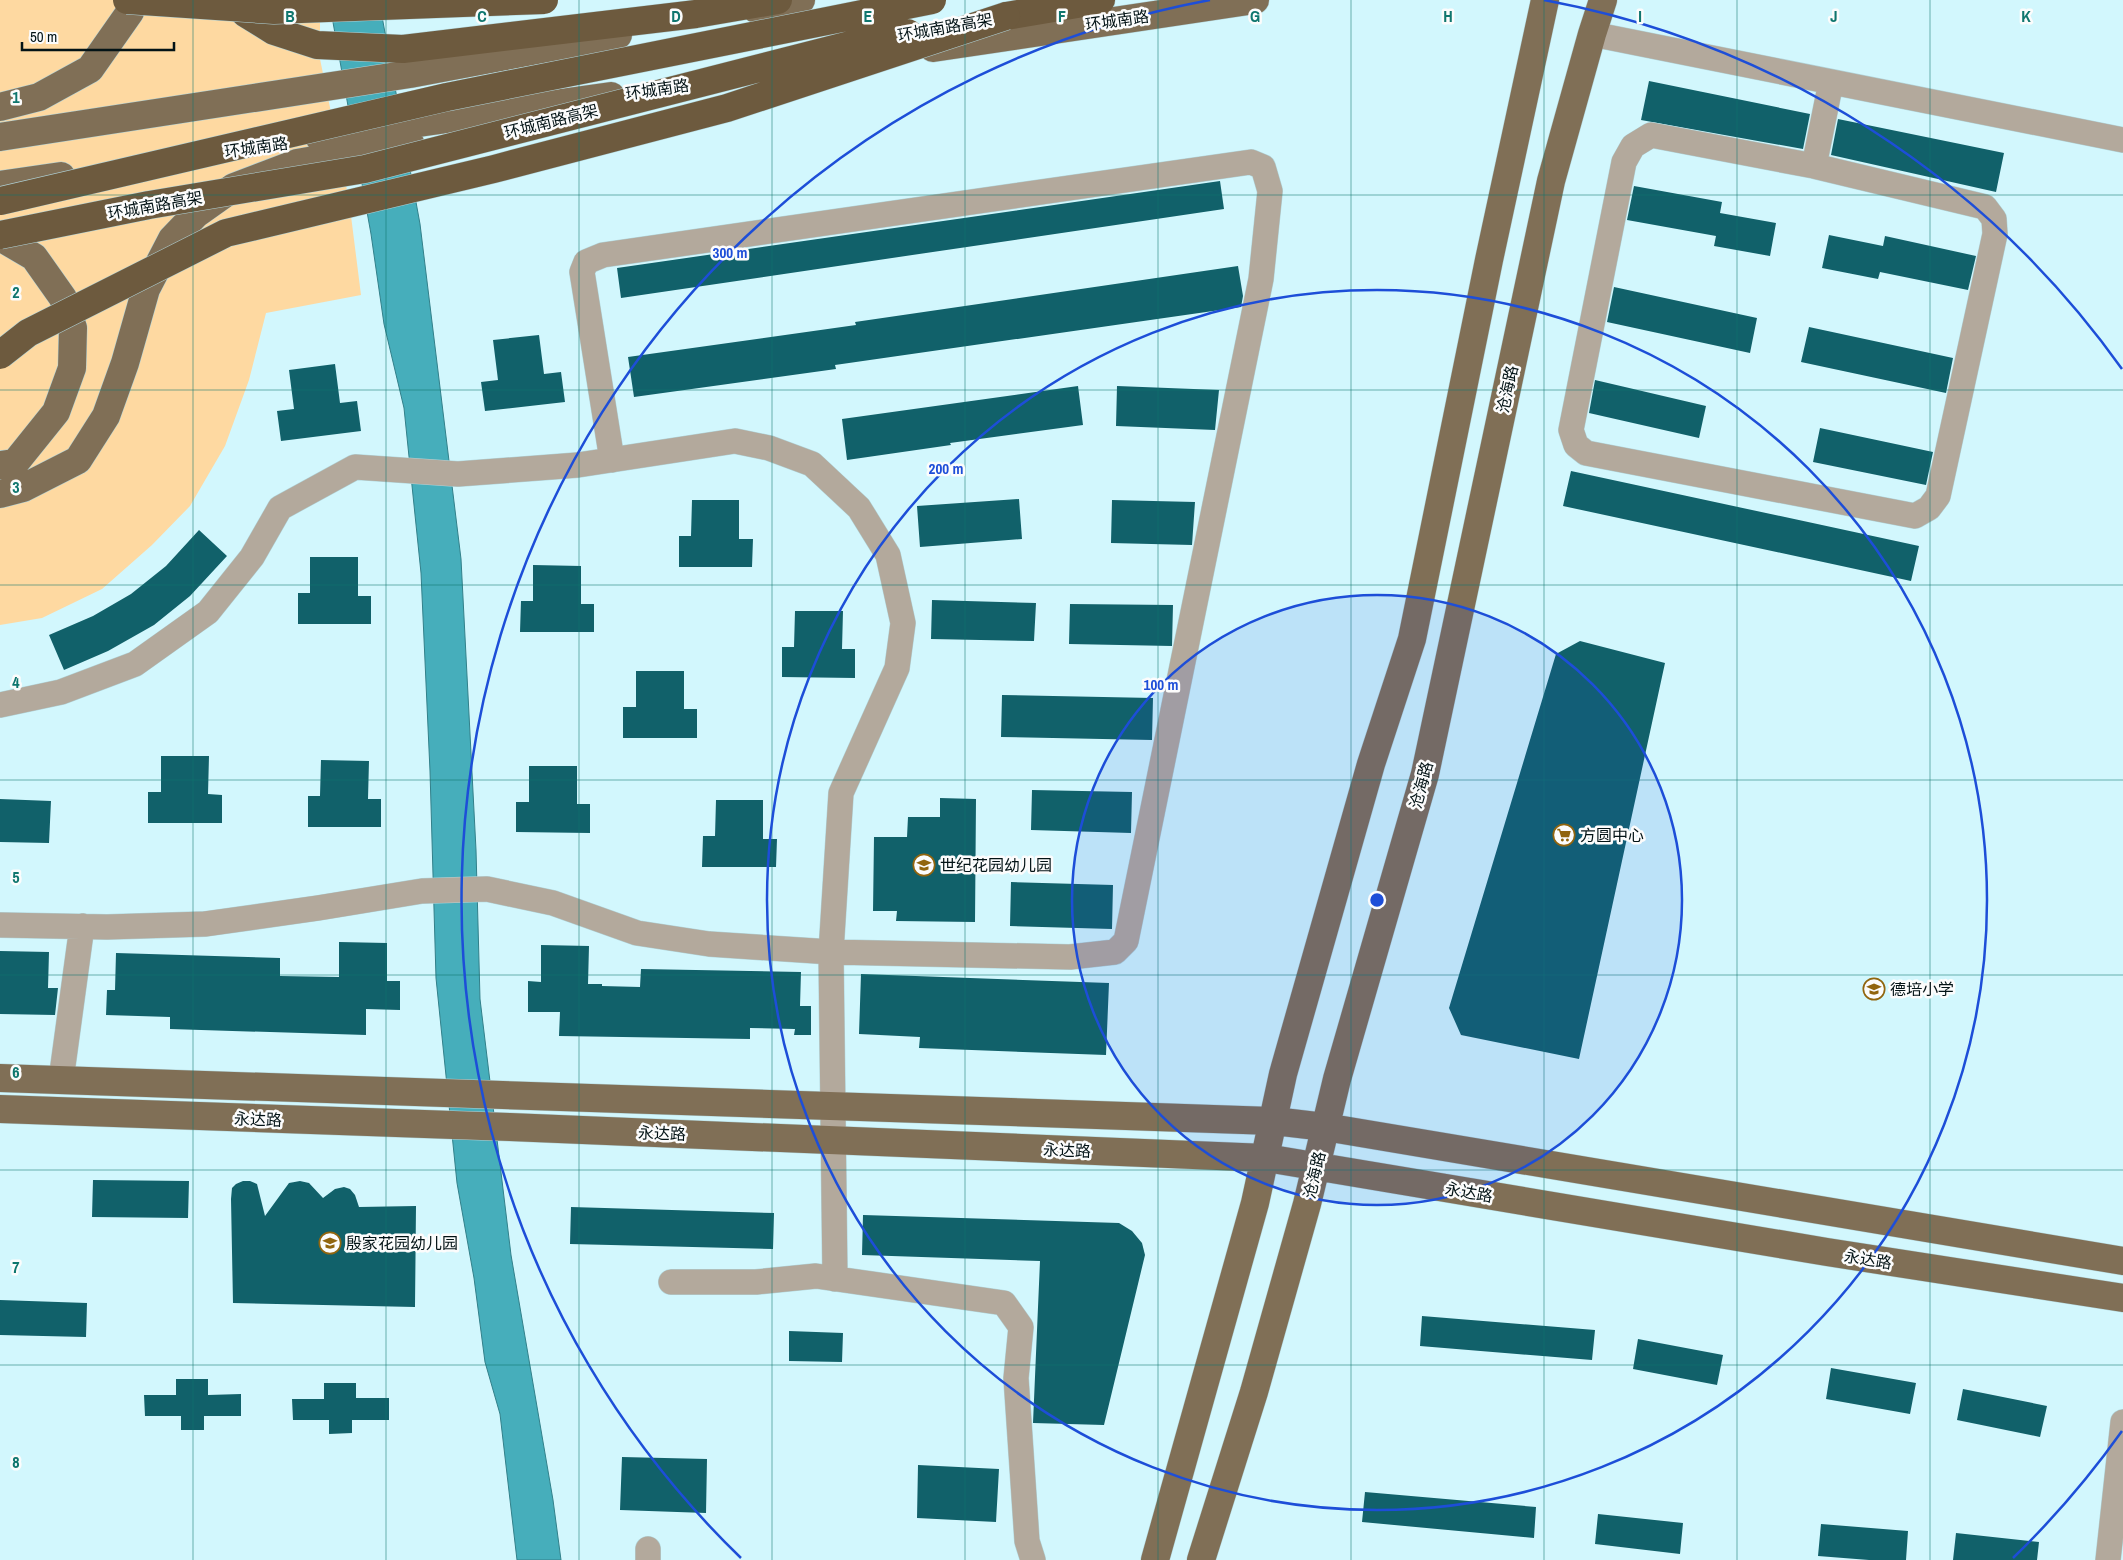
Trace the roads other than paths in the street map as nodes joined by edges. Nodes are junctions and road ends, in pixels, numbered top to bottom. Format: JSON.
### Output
{"nodes":[{"id":1,"x":128,"y":0,"type":"edge"},
{"id":2,"x":132,"y":0,"type":"edge"},
{"id":3,"x":234,"y":0,"type":"edge"},
{"id":4,"x":544,"y":0,"type":"edge"},
{"id":5,"x":778,"y":0,"type":"edge"},
{"id":6,"x":801,"y":0,"type":"edge"},
{"id":7,"x":932,"y":0,"type":"edge"},
{"id":8,"x":1101,"y":0,"type":"edge"},
{"id":9,"x":1255,"y":0,"type":"edge"},
{"id":10,"x":1545,"y":0,"type":"edge"},
{"id":11,"x":1603,"y":0,"type":"edge"},
{"id":12,"x":696,"y":7,"type":"edge"},
{"id":13,"x":1010,"y":26,"type":"junction"},
{"id":14,"x":1592,"y":34,"type":"junction"},
{"id":15,"x":406,"y":62,"type":"junction"},
{"id":16,"x":1831,"y":82,"type":"junction"},
{"id":17,"x":0,"y":107,"type":"edge"},
{"id":18,"x":422,"y":132,"type":"junction"},
{"id":19,"x":0,"y":137,"type":"edge"},
{"id":20,"x":2123,"y":140,"type":"edge"},
{"id":21,"x":1814,"y":166,"type":"junction"},
{"id":22,"x":0,"y":185,"type":"edge"},
{"id":23,"x":0,"y":201,"type":"edge"},
{"id":24,"x":0,"y":236,"type":"edge"},
{"id":25,"x":0,"y":355,"type":"edge"},
{"id":26,"x":612,"y":460,"type":"junction"},
{"id":27,"x":0,"y":465,"type":"edge"},
{"id":28,"x":0,"y":494,"type":"edge"},
{"id":29,"x":0,"y":705,"type":"edge"},
{"id":30,"x":0,"y":925,"type":"edge"},
{"id":31,"x":82,"y":926,"type":"junction"},
{"id":32,"x":831,"y":952,"type":"junction"},
{"id":33,"x":0,"y":1078,"type":"edge"},
{"id":34,"x":61,"y":1080,"type":"junction"},
{"id":35,"x":833,"y":1106,"type":"junction"},
{"id":36,"x":0,"y":1109,"type":"edge"},
{"id":37,"x":1274,"y":1121,"type":"junction"},
{"id":38,"x":1325,"y":1127,"type":"junction"},
{"id":39,"x":833,"y":1140,"type":"junction"},
{"id":40,"x":1266,"y":1158,"type":"junction"},
{"id":41,"x":1316,"y":1166,"type":"junction"},
{"id":42,"x":2123,"y":1261,"type":"edge"},
{"id":43,"x":835,"y":1279,"type":"junction"},
{"id":44,"x":672,"y":1282,"type":"dead end"},
{"id":45,"x":2123,"y":1298,"type":"edge"},
{"id":46,"x":2123,"y":1422,"type":"edge"},
{"id":47,"x":1033,"y":1560,"type":"edge"},
{"id":48,"x":1155,"y":1560,"type":"edge"},
{"id":49,"x":1201,"y":1560,"type":"edge"},
{"id":50,"x":2108,"y":1560,"type":"edge"}],
"edges":[{"from":1,"to":4,"type":"highway","bridge":true},
{"from":2,"to":17,"type":"main road"},
{"from":3,"to":15,"type":"highway"},
{"from":5,"to":12,"type":"highway"},
{"from":6,"to":15,"type":"main road"},
{"from":7,"to":23,"type":"highway","name":"环城南路高架","bridge":true},
{"from":8,"to":13,"type":"highway","name":"环城南路高架"},
{"from":9,"to":13,"type":"main road","name":"环城南路"},
{"from":10,"to":37,"type":"main road"},
{"from":11,"to":14,"type":"main road","name":"沧海路"},
{"from":12,"to":15,"type":"highway"},
{"from":13,"to":18,"type":"main road","name":"环城南路"},
{"from":13,"to":24,"type":"highway","name":"环城南路高架","bridge":true},
{"from":13,"to":25,"type":"highway","bridge":true},
{"from":14,"to":16,"type":"street"},
{"from":14,"to":38,"type":"main road","name":"沧海路"},
{"from":15,"to":19,"type":"main road"},
{"from":16,"to":20,"type":"street"},
{"from":16,"to":21,"type":"street"},
{"from":18,"to":22,"type":"main road","name":"环城南路","bridge":true},
{"from":18,"to":28,"type":"main road","bridge":true},
{"from":21,"to":21,"type":"street"},
{"from":24,"to":27,"type":"main road"},
{"from":26,"to":29,"type":"street"},
{"from":26,"to":32,"type":"street"},
{"from":26,"to":32,"type":"street"},
{"from":30,"to":31,"type":"street"},
{"from":31,"to":32,"type":"street"},
{"from":31,"to":34,"type":"street"},
{"from":32,"to":35,"type":"street"},
{"from":33,"to":34,"type":"main road","name":"永达路"},
{"from":34,"to":35,"type":"main road","name":"永达路"},
{"from":35,"to":37,"type":"main road","name":"永达路"},
{"from":35,"to":39,"type":"street"},
{"from":36,"to":39,"type":"main road","name":"永达路"},
{"from":37,"to":38,"type":"main road","name":"永达路"},
{"from":37,"to":40,"type":"main road"},
{"from":38,"to":41,"type":"main road","name":"沧海路"},
{"from":38,"to":42,"type":"main road","name":"永达路"},
{"from":39,"to":40,"type":"main road","name":"永达路"},
{"from":39,"to":43,"type":"street"},
{"from":40,"to":41,"type":"main road","name":"永达路"},
{"from":40,"to":48,"type":"main road"},
{"from":41,"to":45,"type":"main road","name":"永达路"},
{"from":41,"to":49,"type":"main road","name":"沧海路"},
{"from":43,"to":44,"type":"street"},
{"from":43,"to":47,"type":"street"},
{"from":46,"to":50,"type":"street"}]}
